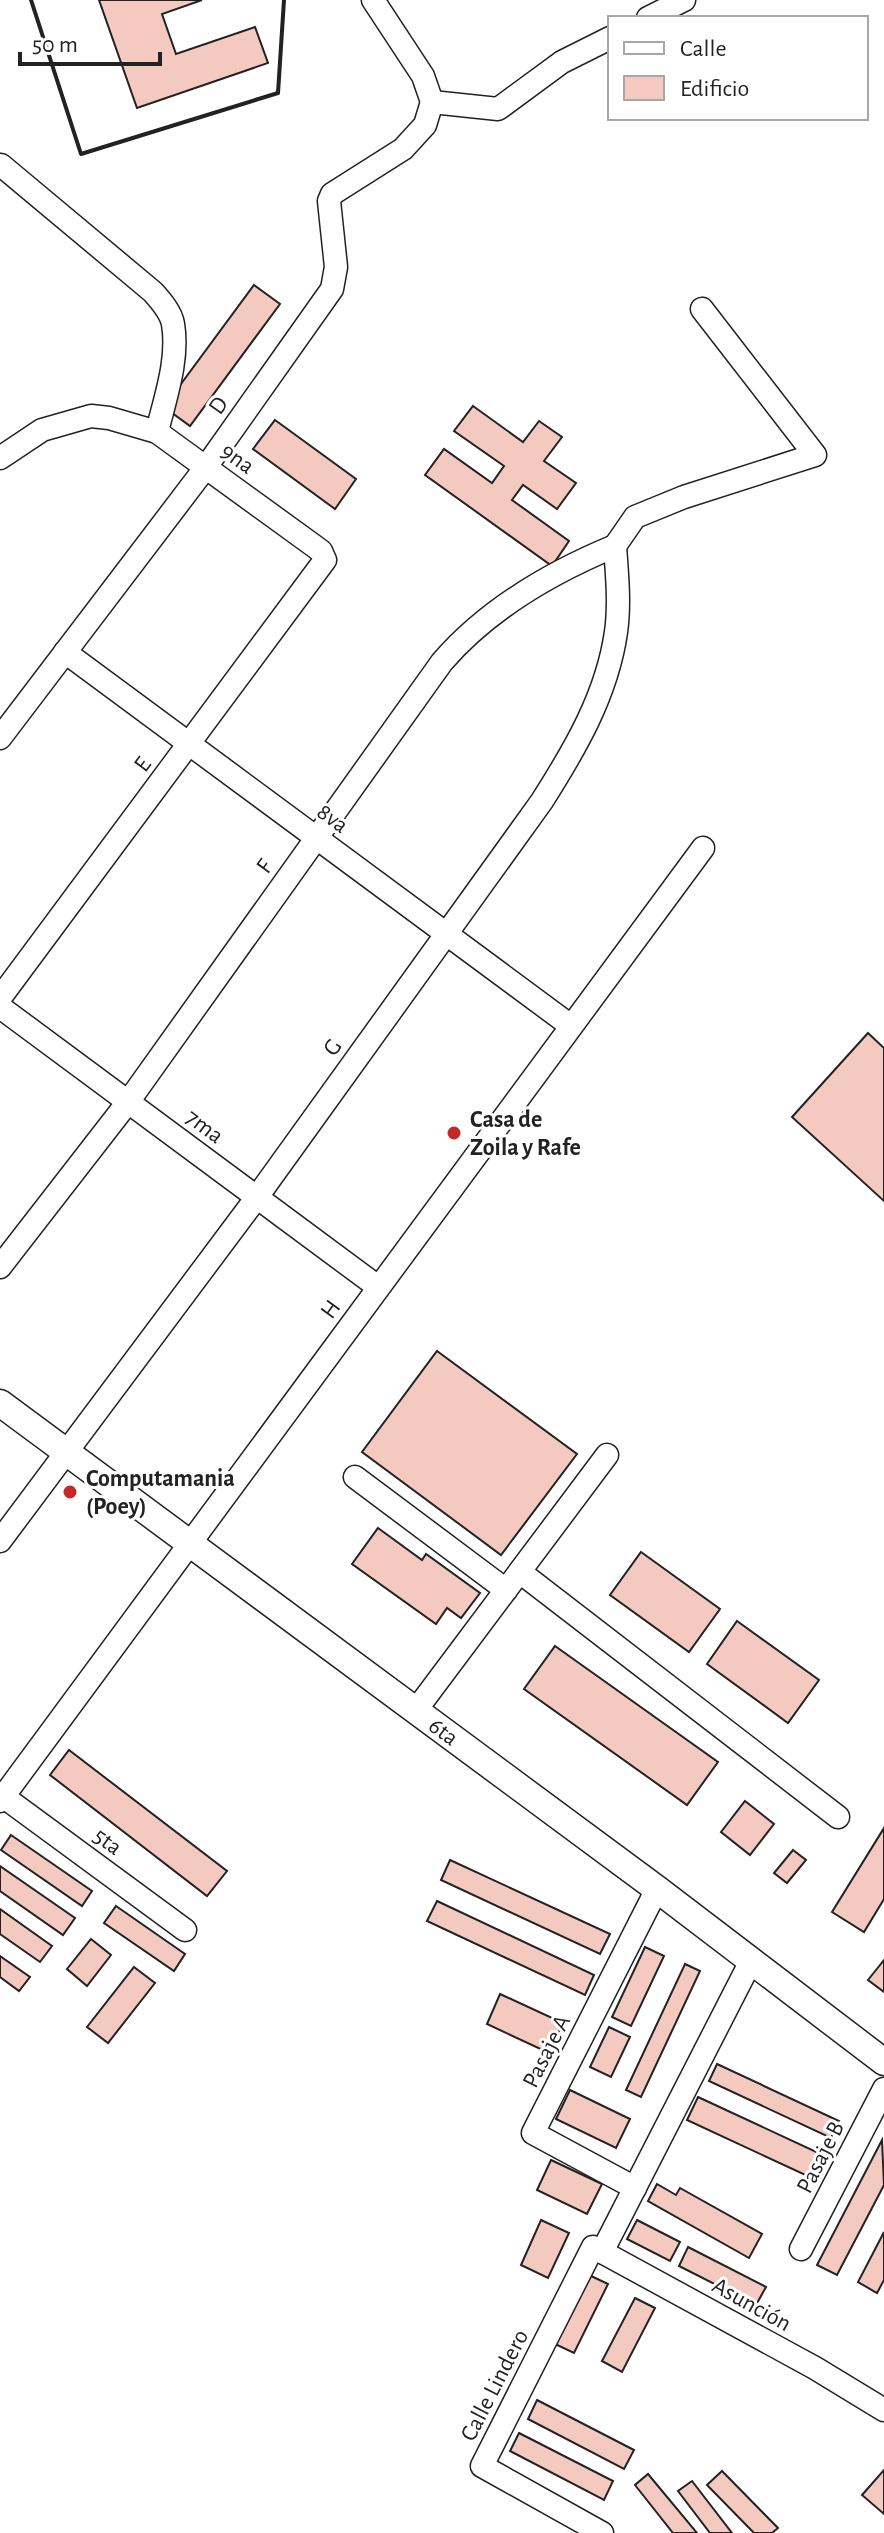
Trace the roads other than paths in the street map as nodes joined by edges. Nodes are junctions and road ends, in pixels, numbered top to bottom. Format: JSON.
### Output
{"nodes":[{"id":1,"x":373,"y":0,"type":"edge"},
{"id":2,"x":684,"y":0,"type":"edge"},
{"id":3,"x":652,"y":16,"type":"edge"},
{"id":4,"x":608,"y":39,"type":"edge"},
{"id":5,"x":432,"y":102,"type":"junction"},
{"id":6,"x":1,"y":165,"type":"edge"},
{"id":7,"x":702,"y":309,"type":"dead end"},
{"id":8,"x":157,"y":432,"type":"junction"},
{"id":9,"x":0,"y":458,"type":"edge"},
{"id":10,"x":206,"y":467,"type":"junction"},
{"id":11,"x":615,"y":546,"type":"junction"},
{"id":12,"x":325,"y":560,"type":"joint"},
{"id":13,"x":65,"y":652,"type":"junction"},
{"id":14,"x":0,"y":738,"type":"edge"},
{"id":15,"x":189,"y":743,"type":"junction"},
{"id":16,"x":317,"y":838,"type":"junction"},
{"id":17,"x":703,"y":848,"type":"dead end"},
{"id":18,"x":445,"y":933,"type":"junction"},
{"id":19,"x":0,"y":998,"type":"edge"},
{"id":20,"x":0,"y":1007,"type":"edge"},
{"id":21,"x":571,"y":1026,"type":"junction"},
{"id":22,"x":128,"y":1102,"type":"junction"},
{"id":23,"x":257,"y":1197,"type":"junction"},
{"id":24,"x":0,"y":1267,"type":"edge"},
{"id":25,"x":378,"y":1287,"type":"junction"},
{"id":26,"x":0,"y":1403,"type":"edge"},
{"id":27,"x":66,"y":1451,"type":"junction"},
{"id":28,"x":607,"y":1455,"type":"dead end"},
{"id":29,"x":355,"y":1477,"type":"dead end"},
{"id":30,"x":0,"y":1541,"type":"edge"},
{"id":31,"x":191,"y":1542,"type":"junction"},
{"id":32,"x":513,"y":1581,"type":"junction"},
{"id":33,"x":416,"y":1710,"type":"junction"},
{"id":34,"x":1,"y":1797,"type":"edge"},
{"id":35,"x":838,"y":1817,"type":"dead end"},
{"id":36,"x":657,"y":1889,"type":"junction"},
{"id":37,"x":185,"y":1930,"type":"dead end"},
{"id":38,"x":751,"y":1961,"type":"junction"},
{"id":39,"x":883,"y":2059,"type":"edge"},
{"id":40,"x":884,"y":2089,"type":"edge"},
{"id":41,"x":635,"y":2188,"type":"junction"},
{"id":42,"x":801,"y":2249,"type":"dead end"},
{"id":43,"x":598,"y":2250,"type":"junction"},
{"id":44,"x":884,"y":2410,"type":"edge"},
{"id":45,"x":602,"y":2533,"type":"edge"}],
"edges":[{"from":1,"to":5,"type":"street"},
{"from":2,"to":3,"type":"street"},
{"from":4,"to":5,"type":"street"},
{"from":5,"to":10,"type":"street","name":"D"},
{"from":6,"to":8,"type":"street"},
{"from":7,"to":11,"type":"street"},
{"from":8,"to":9,"type":"street","name":"9na"},
{"from":8,"to":10,"type":"street","name":"9na"},
{"from":10,"to":12,"type":"street","name":"9na"},
{"from":10,"to":13,"type":"street","name":"D"},
{"from":11,"to":16,"type":"street","name":"F"},
{"from":11,"to":18,"type":"street","name":"G"},
{"from":12,"to":15,"type":"street","name":"E"},
{"from":13,"to":14,"type":"street","name":"D"},
{"from":13,"to":15,"type":"street","name":"8va"},
{"from":15,"to":16,"type":"street","name":"8va"},
{"from":15,"to":19,"type":"street","name":"E"},
{"from":16,"to":18,"type":"street","name":"8va"},
{"from":16,"to":22,"type":"street","name":"F"},
{"from":17,"to":21,"type":"street","name":"H"},
{"from":18,"to":21,"type":"street","name":"8va"},
{"from":18,"to":23,"type":"street","name":"G"},
{"from":20,"to":22,"type":"street","name":"7ma"},
{"from":21,"to":25,"type":"street","name":"H"},
{"from":22,"to":23,"type":"street","name":"7ma"},
{"from":22,"to":24,"type":"street","name":"F"},
{"from":23,"to":25,"type":"street","name":"7ma"},
{"from":23,"to":27,"type":"street","name":"G"},
{"from":25,"to":31,"type":"street","name":"H"},
{"from":26,"to":27,"type":"main road","name":"6ta"},
{"from":27,"to":30,"type":"street","name":"G"},
{"from":27,"to":31,"type":"main road","name":"6ta"},
{"from":28,"to":32,"type":"street"},
{"from":29,"to":32,"type":"street"},
{"from":31,"to":33,"type":"main road","name":"6ta"},
{"from":31,"to":34,"type":"street","name":"H"},
{"from":32,"to":33,"type":"street"},
{"from":32,"to":35,"type":"street"},
{"from":33,"to":36,"type":"main road","name":"6ta"},
{"from":34,"to":37,"type":"street","name":"5ta"},
{"from":36,"to":38,"type":"main road","name":"6ta"},
{"from":36,"to":41,"type":"street","name":"Pasaje A"},
{"from":38,"to":39,"type":"main road","name":"6ta"},
{"from":38,"to":41,"type":"street","name":"Calle Lindero"},
{"from":40,"to":42,"type":"street","name":"Pasaje B"},
{"from":41,"to":43,"type":"street","name":"Calle Lindero"},
{"from":43,"to":44,"type":"street","name":"Asunción"},
{"from":43,"to":45,"type":"street","name":"Calle Lindero"}]}
